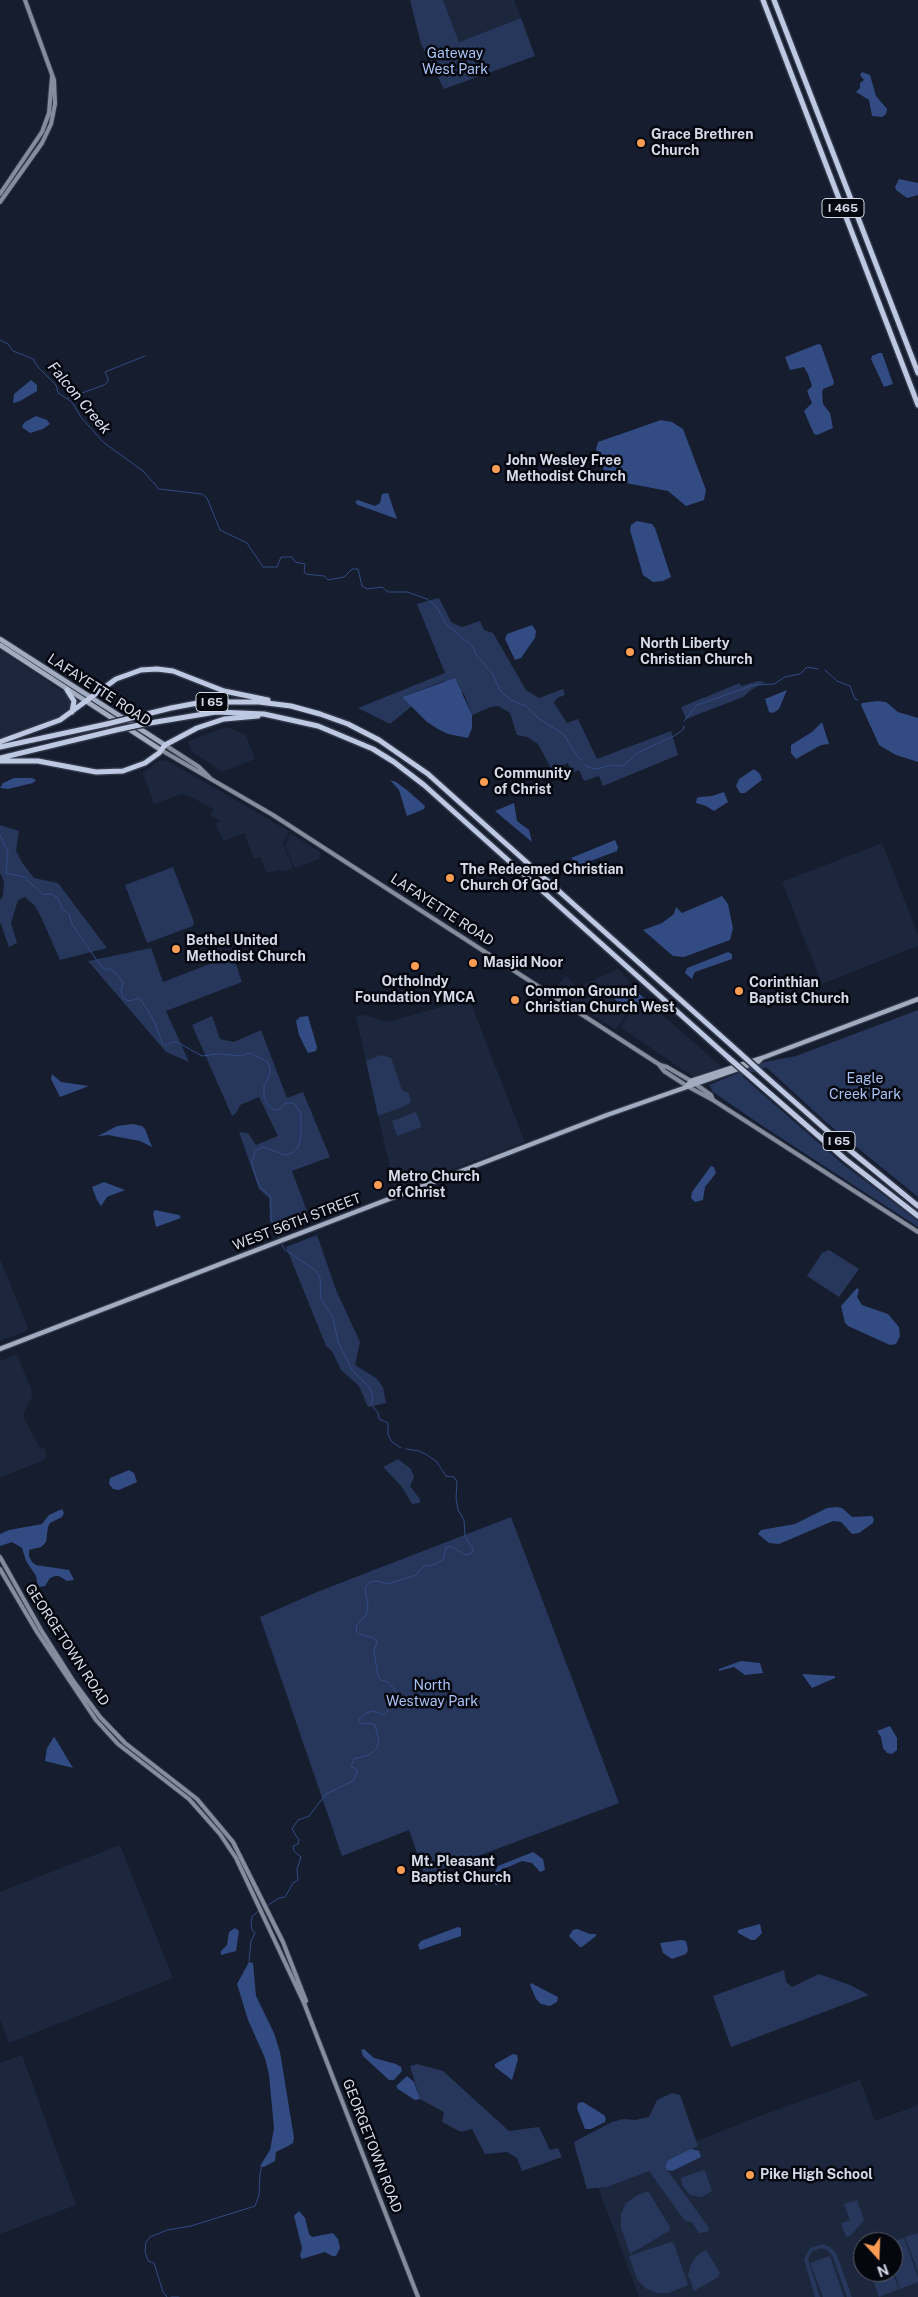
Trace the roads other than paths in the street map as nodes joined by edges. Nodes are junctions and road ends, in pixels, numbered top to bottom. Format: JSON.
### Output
{"nodes":[{"id":1,"x":25,"y":0,"type":"edge"},
{"id":2,"x":762,"y":0,"type":"edge"},
{"id":3,"x":774,"y":0,"type":"edge"},
{"id":4,"x":52,"y":77,"type":"junction"},
{"id":5,"x":0,"y":194,"type":"edge"},
{"id":6,"x":0,"y":202,"type":"edge"},
{"id":7,"x":918,"y":373,"type":"edge"},
{"id":8,"x":918,"y":405,"type":"edge"},
{"id":9,"x":0,"y":639,"type":"edge"},
{"id":10,"x":0,"y":645,"type":"edge"},
{"id":11,"x":67,"y":690,"type":"junction"},
{"id":12,"x":92,"y":698,"type":"junction"},
{"id":13,"x":86,"y":702,"type":"junction"},
{"id":14,"x":291,"y":706,"type":"junction"},
{"id":15,"x":72,"y":712,"type":"junction"},
{"id":16,"x":299,"y":720,"type":"junction"},
{"id":17,"x":0,"y":742,"type":"edge"},
{"id":18,"x":165,"y":745,"type":"junction"},
{"id":19,"x":0,"y":748,"type":"edge"},
{"id":20,"x":161,"y":750,"type":"junction"},
{"id":21,"x":0,"y":760,"type":"edge"},
{"id":22,"x":210,"y":778,"type":"junction"},
{"id":23,"x":918,"y":999,"type":"edge"},
{"id":24,"x":762,"y":1058,"type":"junction"},
{"id":25,"x":660,"y":1065,"type":"junction"},
{"id":26,"x":691,"y":1081,"type":"junction"},
{"id":27,"x":687,"y":1086,"type":"junction"},
{"id":28,"x":696,"y":1086,"type":"junction"},
{"id":29,"x":714,"y":1100,"type":"junction"},
{"id":30,"x":918,"y":1206,"type":"edge"},
{"id":31,"x":918,"y":1216,"type":"edge"},
{"id":32,"x":918,"y":1232,"type":"edge"},
{"id":33,"x":0,"y":1349,"type":"edge"},
{"id":34,"x":0,"y":1557,"type":"edge"},
{"id":35,"x":0,"y":1569,"type":"edge"},
{"id":36,"x":261,"y":1901,"type":"junction"},
{"id":37,"x":304,"y":2003,"type":"junction"},
{"id":38,"x":418,"y":2297,"type":"edge"}],
"edges":[{"from":1,"to":4,"type":"main road"},
{"from":2,"to":8,"type":"highway","number":"I 465"},
{"from":3,"to":7,"type":"highway","number":"I 465"},
{"from":4,"to":5,"type":"main road"},
{"from":4,"to":6,"type":"main road"},
{"from":9,"to":12,"type":"main road","name":"LAFAYETTE ROAD"},
{"from":10,"to":11,"type":"main road","name":"LAFAYETTE ROAD"},
{"from":11,"to":13,"type":"main road","name":"LAFAYETTE ROAD"},
{"from":11,"to":15,"type":"highway"},
{"from":12,"to":13,"type":"highway"},
{"from":12,"to":14,"type":"highway"},
{"from":12,"to":18,"type":"main road","name":"LAFAYETTE ROAD"},
{"from":13,"to":15,"type":"highway"},
{"from":13,"to":20,"type":"main road","name":"LAFAYETTE ROAD"},
{"from":14,"to":19,"type":"highway","number":"I 65","bridge":true},
{"from":14,"to":30,"type":"highway","number":"I 65","bridge":true},
{"from":15,"to":17,"type":"highway"},
{"from":16,"to":18,"type":"highway"},
{"from":16,"to":21,"type":"highway","number":"I 65","bridge":true},
{"from":16,"to":31,"type":"highway","number":"I 65","bridge":true},
{"from":18,"to":20,"type":"highway"},
{"from":18,"to":22,"type":"main road","name":"LAFAYETTE ROAD"},
{"from":20,"to":21,"type":"highway"},
{"from":20,"to":22,"type":"main road","name":"LAFAYETTE ROAD"},
{"from":22,"to":25,"type":"main road","name":"LAFAYETTE ROAD"},
{"from":23,"to":24,"type":"main road","name":"WEST 56TH STREET"},
{"from":24,"to":26,"type":"main road","name":"WEST 56TH STREET"},
{"from":24,"to":28,"type":"main road","name":"WEST 56TH STREET"},
{"from":25,"to":26,"type":"main road","name":"LAFAYETTE ROAD"},
{"from":25,"to":27,"type":"main road","name":"LAFAYETTE ROAD"},
{"from":26,"to":27,"type":"main road"},
{"from":26,"to":28,"type":"main road","name":"LAFAYETTE ROAD"},
{"from":27,"to":28,"type":"main road","name":"WEST 56TH STREET"},
{"from":27,"to":29,"type":"main road","name":"LAFAYETTE ROAD"},
{"from":27,"to":33,"type":"main road","name":"WEST 56TH STREET"},
{"from":28,"to":29,"type":"main road","name":"LAFAYETTE ROAD"},
{"from":29,"to":32,"type":"main road","name":"LAFAYETTE ROAD"},
{"from":34,"to":36,"type":"main road","name":"GEORGETOWN ROAD"},
{"from":35,"to":36,"type":"main road","name":"GEORGETOWN ROAD"},
{"from":36,"to":37,"type":"main road","name":"GEORGETOWN ROAD"},
{"from":36,"to":37,"type":"main road","name":"GEORGETOWN ROAD"},
{"from":37,"to":38,"type":"main road","name":"GEORGETOWN ROAD"}]}
